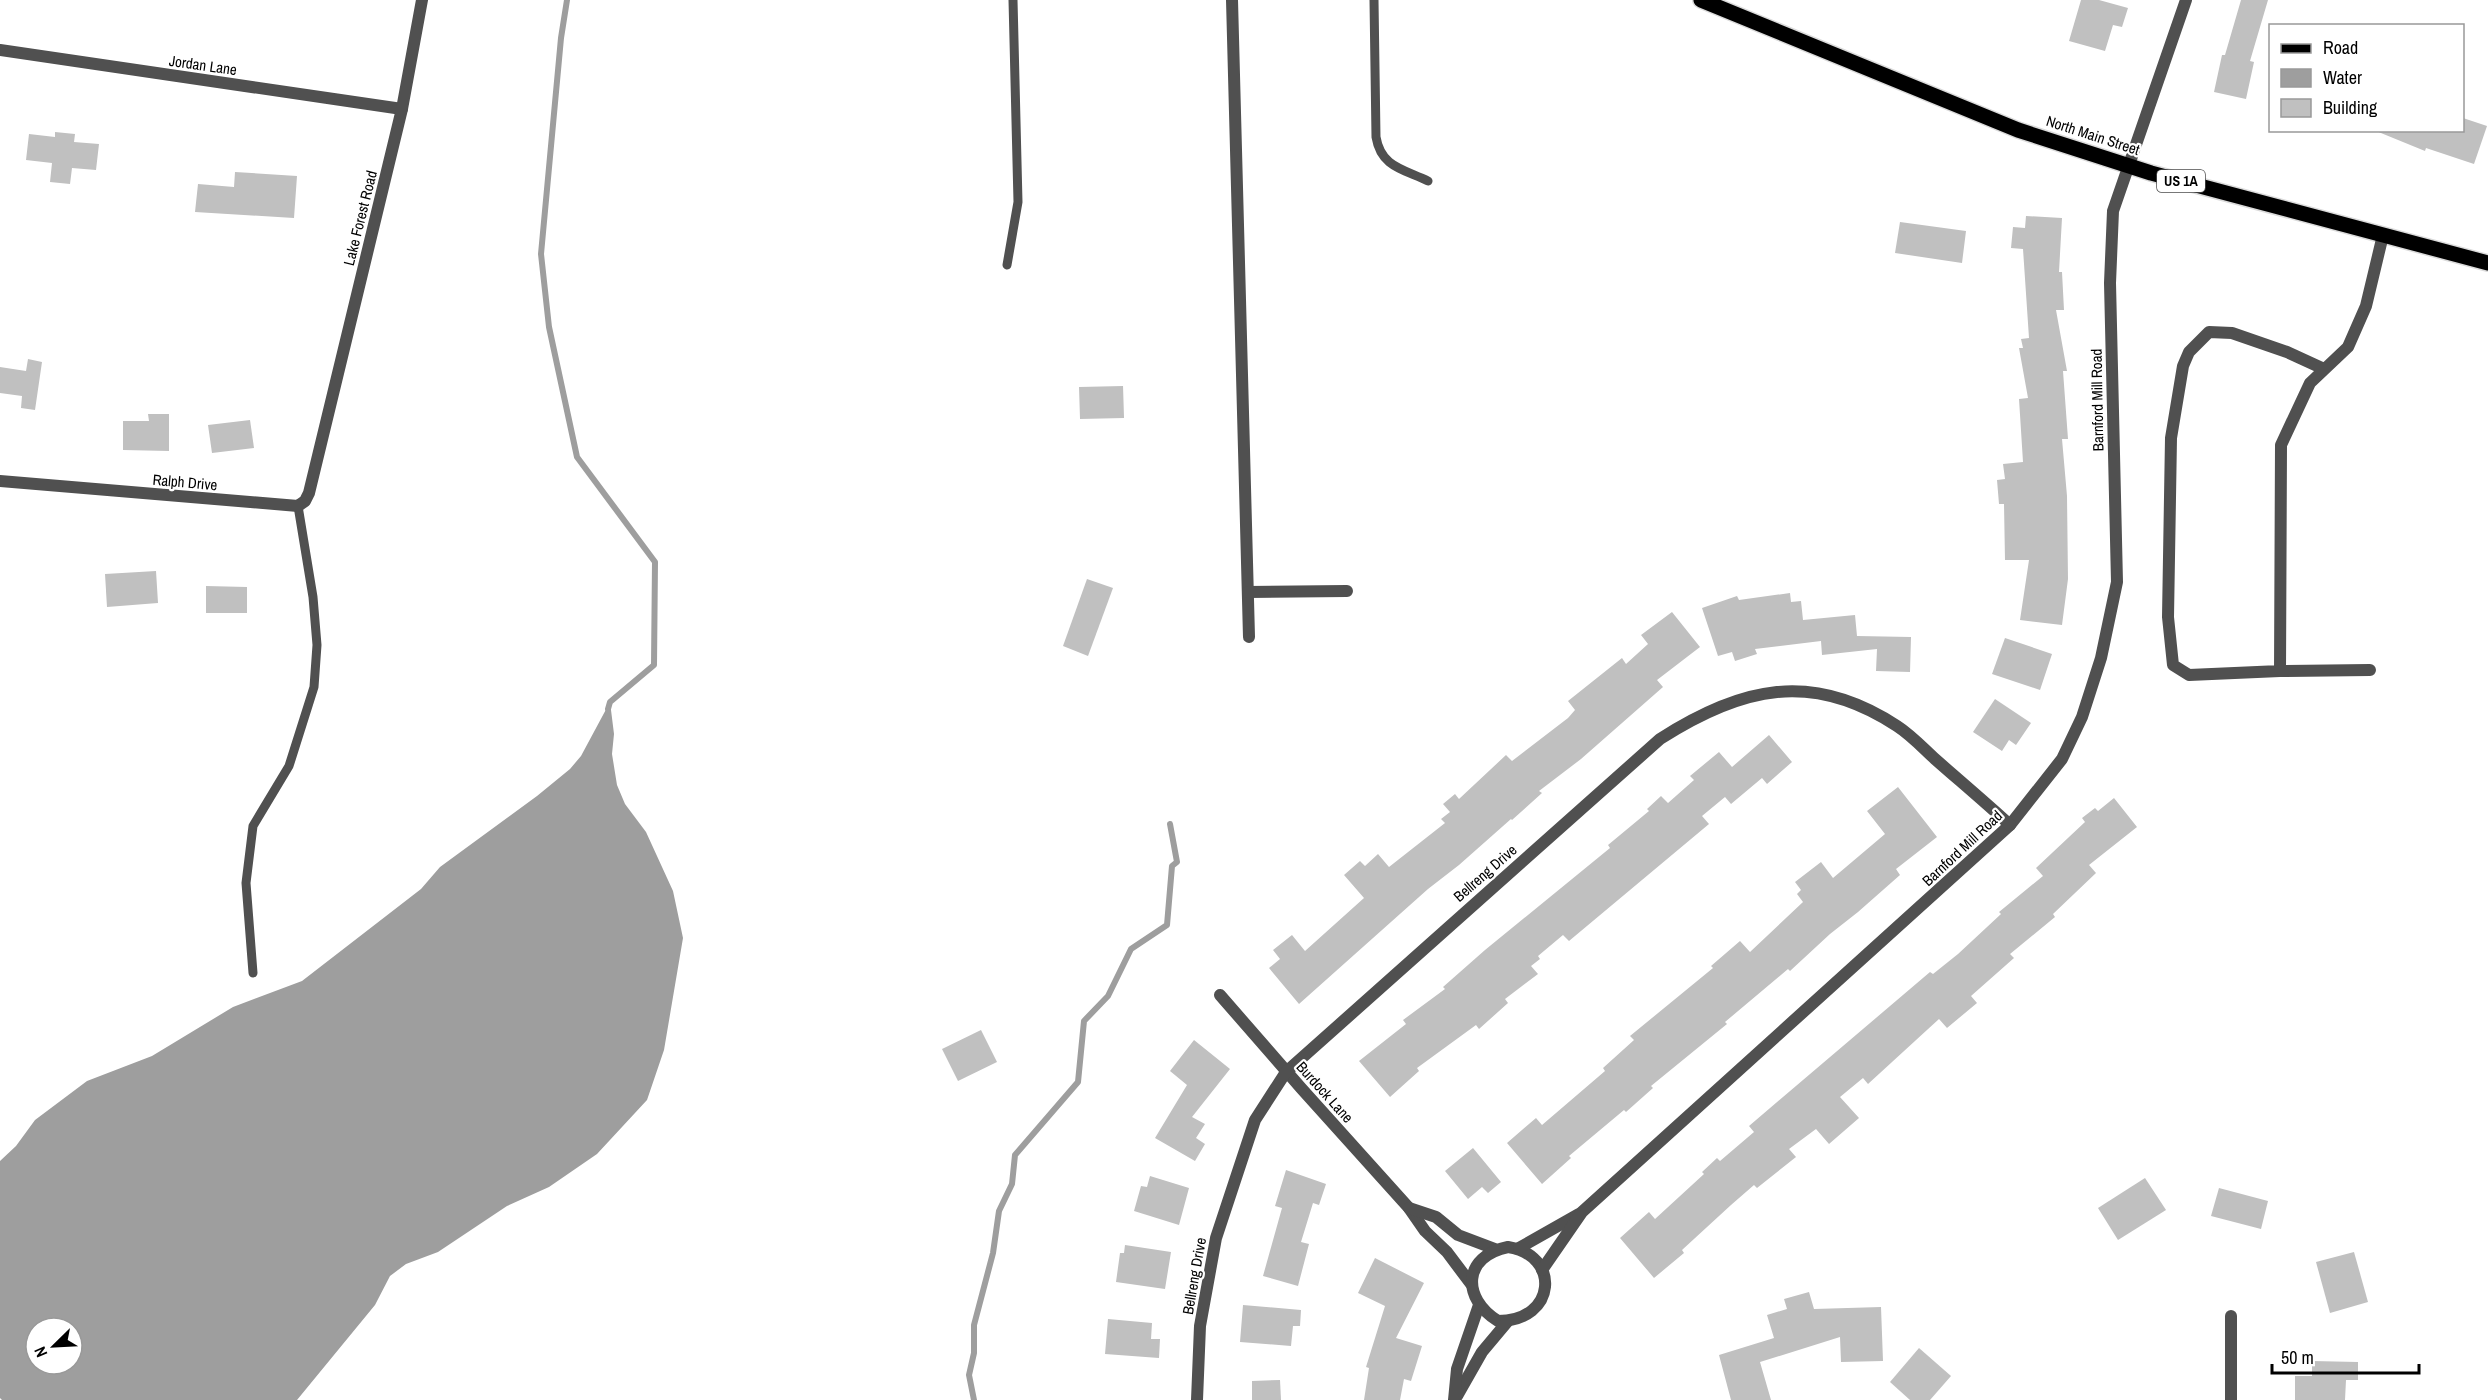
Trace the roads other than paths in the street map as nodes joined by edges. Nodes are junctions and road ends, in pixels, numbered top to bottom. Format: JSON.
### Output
{"nodes":[{"id":1,"x":422,"y":0,"type":"edge"},
{"id":2,"x":1013,"y":0,"type":"edge"},
{"id":3,"x":1232,"y":0,"type":"edge"},
{"id":4,"x":1374,"y":0,"type":"edge"},
{"id":5,"x":1701,"y":0,"type":"edge"},
{"id":6,"x":2186,"y":0,"type":"edge"},
{"id":7,"x":0,"y":50,"type":"edge"},
{"id":8,"x":402,"y":109,"type":"junction"},
{"id":9,"x":2130,"y":165,"type":"junction"},
{"id":10,"x":1428,"y":181,"type":"dead end"},
{"id":11,"x":2383,"y":236,"type":"junction"},
{"id":12,"x":2488,"y":263,"type":"edge"},
{"id":13,"x":1007,"y":265,"type":"dead end"},
{"id":14,"x":2324,"y":369,"type":"junction"},
{"id":15,"x":0,"y":481,"type":"edge"},
{"id":16,"x":298,"y":506,"type":"junction"},
{"id":17,"x":1347,"y":591,"type":"dead end"},
{"id":18,"x":1248,"y":592,"type":"junction"},
{"id":19,"x":1249,"y":637,"type":"dead end"},
{"id":20,"x":2370,"y":670,"type":"dead end"},
{"id":21,"x":2280,"y":671,"type":"junction"},
{"id":22,"x":2010,"y":825,"type":"junction"},
{"id":23,"x":253,"y":973,"type":"dead end"},
{"id":24,"x":1220,"y":995,"type":"dead end"},
{"id":25,"x":1286,"y":1072,"type":"junction"},
{"id":26,"x":1409,"y":1208,"type":"junction"},
{"id":27,"x":1582,"y":1212,"type":"junction"},
{"id":28,"x":1519,"y":1248,"type":"junction"},
{"id":29,"x":1495,"y":1250,"type":"junction"},
{"id":30,"x":1542,"y":1270,"type":"junction"},
{"id":31,"x":1471,"y":1284,"type":"junction"},
{"id":32,"x":1479,"y":1305,"type":"junction"},
{"id":33,"x":2231,"y":1316,"type":"dead end"},
{"id":34,"x":1508,"y":1321,"type":"junction"},
{"id":35,"x":1197,"y":1400,"type":"edge"},
{"id":36,"x":1454,"y":1400,"type":"edge"},
{"id":37,"x":2230,"y":1400,"type":"edge"}],
"edges":[{"from":1,"to":8,"type":"street","name":"Lake Forest Road"},
{"from":2,"to":13,"type":"lane"},
{"from":3,"to":18,"type":"street"},
{"from":4,"to":10,"type":"lane"},
{"from":5,"to":9,"type":"main road","name":"North Main Street","number":"US 1A"},
{"from":6,"to":9,"type":"street","name":"Barnford Mill Road"},
{"from":7,"to":8,"type":"street","name":"Jordan Lane"},
{"from":8,"to":16,"type":"street","name":"Lake Forest Road"},
{"from":9,"to":11,"type":"main road","name":"North Main Street","number":"US 1A"},
{"from":9,"to":22,"type":"street","name":"Barnford Mill Road"},
{"from":11,"to":12,"type":"main road","name":"North Main Street","number":"US 1A"},
{"from":11,"to":14,"type":"street"},
{"from":14,"to":21,"type":"street"},
{"from":14,"to":21,"type":"street"},
{"from":15,"to":16,"type":"street","name":"Ralph Drive"},
{"from":16,"to":23,"type":"lane"},
{"from":17,"to":18,"type":"street"},
{"from":18,"to":19,"type":"street"},
{"from":20,"to":21,"type":"street"},
{"from":22,"to":25,"type":"street","name":"Bellreng Drive"},
{"from":22,"to":27,"type":"street","name":"Barnford Mill Road"},
{"from":24,"to":25,"type":"street","name":"Burdock Lane"},
{"from":25,"to":26,"type":"street","name":"Burdock Lane"},
{"from":25,"to":35,"type":"street","name":"Bellreng Drive"},
{"from":26,"to":29,"type":"street","name":"Burdock Lane"},
{"from":26,"to":31,"type":"street","name":"Burdock Lane"},
{"from":27,"to":28,"type":"street","name":"Barnford Mill Road"},
{"from":27,"to":30,"type":"street","name":"Barnford Mill Road"},
{"from":28,"to":29,"type":"street","name":"Barnford Mill Road"},
{"from":28,"to":30,"type":"street"},
{"from":29,"to":31,"type":"street"},
{"from":30,"to":34,"type":"street"},
{"from":31,"to":32,"type":"street"},
{"from":32,"to":34,"type":"street"},
{"from":32,"to":36,"type":"street"},
{"from":33,"to":37,"type":"street"},
{"from":34,"to":36,"type":"street"}]}
